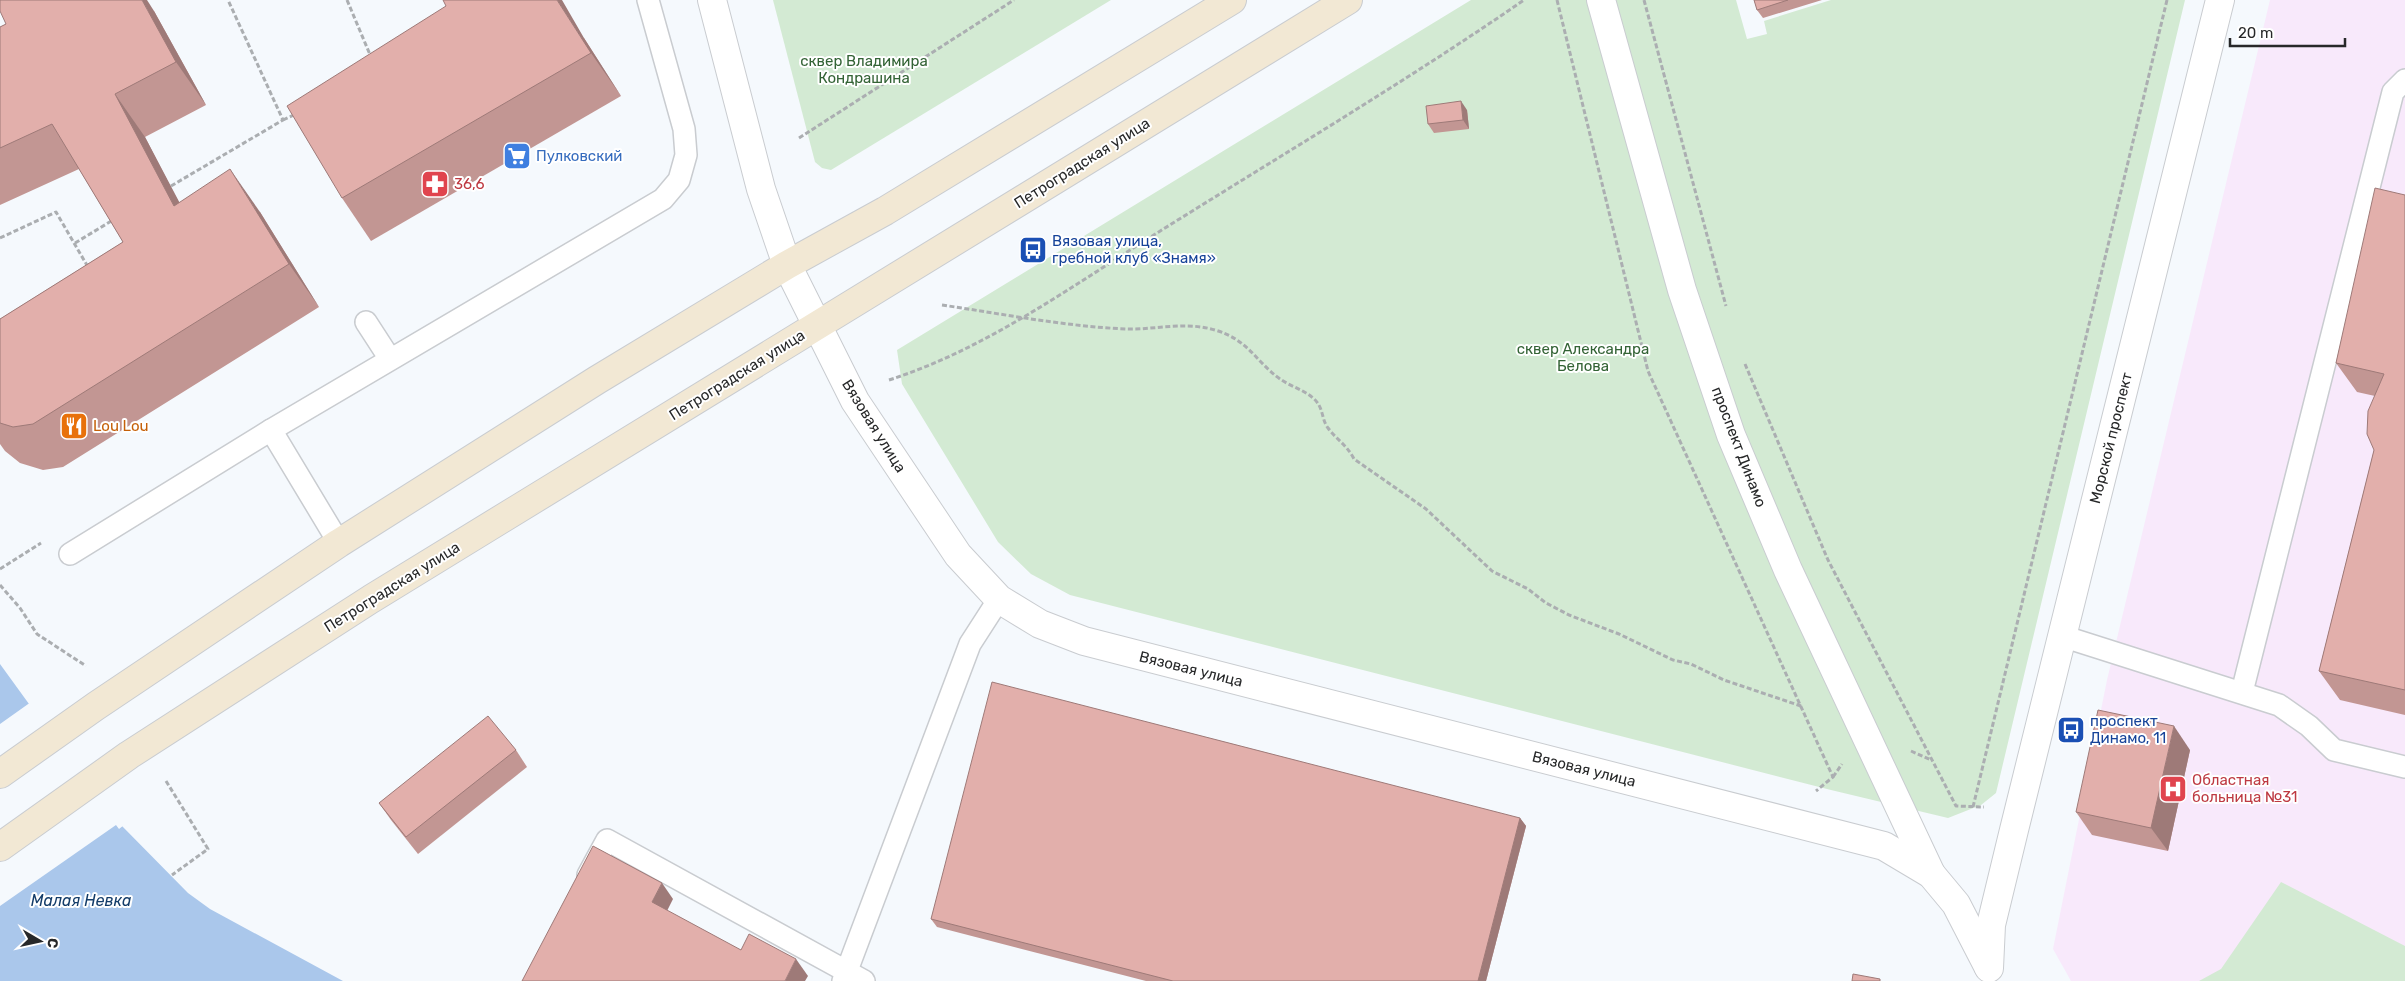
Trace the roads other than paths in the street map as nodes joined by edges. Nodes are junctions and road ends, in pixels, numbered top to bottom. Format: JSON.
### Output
{"nodes":[{"id":1,"x":648,"y":0,"type":"edge"},
{"id":2,"x":712,"y":0,"type":"edge"},
{"id":3,"x":1232,"y":0,"type":"edge"},
{"id":4,"x":1348,"y":0,"type":"edge"},
{"id":5,"x":1601,"y":0,"type":"edge"},
{"id":6,"x":2220,"y":0,"type":"edge"},
{"id":7,"x":2405,"y":80,"type":"edge"},
{"id":8,"x":787,"y":265,"type":"junction"},
{"id":9,"x":366,"y":322,"type":"dead end"},
{"id":10,"x":817,"y":325,"type":"junction"},
{"id":11,"x":390,"y":360,"type":"junction"},
{"id":12,"x":271,"y":430,"type":"junction"},
{"id":13,"x":339,"y":543,"type":"junction"},
{"id":14,"x":70,"y":554,"type":"dead end"},
{"id":15,"x":999,"y":599,"type":"junction"},
{"id":16,"x":2062,"y":636,"type":"junction"},
{"id":17,"x":2242,"y":692,"type":"junction"},
{"id":18,"x":2405,"y":766,"type":"edge"},
{"id":19,"x":0,"y":774,"type":"edge"},
{"id":20,"x":0,"y":847,"type":"edge"},
{"id":21,"x":1931,"y":874,"type":"junction"},
{"id":22,"x":579,"y":891,"type":"edge"},
{"id":23,"x":1991,"y":974,"type":"edge"},
{"id":24,"x":852,"y":978,"type":"edge"}],
"edges":[{"from":1,"to":11,"type":"lane"},
{"from":2,"to":8,"type":"street","name":"Вязовая улица"},
{"from":3,"to":8,"type":"street"},
{"from":4,"to":10,"type":"street","name":"Петроградская улица"},
{"from":5,"to":21,"type":"street","name":"проспект Динамо"},
{"from":6,"to":16,"type":"street","name":"Морской проспект"},
{"from":7,"to":17,"type":"lane"},
{"from":8,"to":10,"type":"street","name":"Вязовая улица"},
{"from":8,"to":13,"type":"street"},
{"from":9,"to":11,"type":"lane"},
{"from":10,"to":15,"type":"street","name":"Вязовая улица"},
{"from":10,"to":20,"type":"street","name":"Петроградская улица"},
{"from":11,"to":12,"type":"lane"},
{"from":12,"to":13,"type":"lane"},
{"from":12,"to":14,"type":"lane"},
{"from":13,"to":19,"type":"street"},
{"from":15,"to":21,"type":"street","name":"Вязовая улица"},
{"from":15,"to":24,"type":"lane"},
{"from":16,"to":17,"type":"lane"},
{"from":16,"to":23,"type":"street","name":"Морской проспект"},
{"from":17,"to":18,"type":"lane"},
{"from":21,"to":23,"type":"street","name":"Вязовая улица"},
{"from":22,"to":24,"type":"lane"}]}
